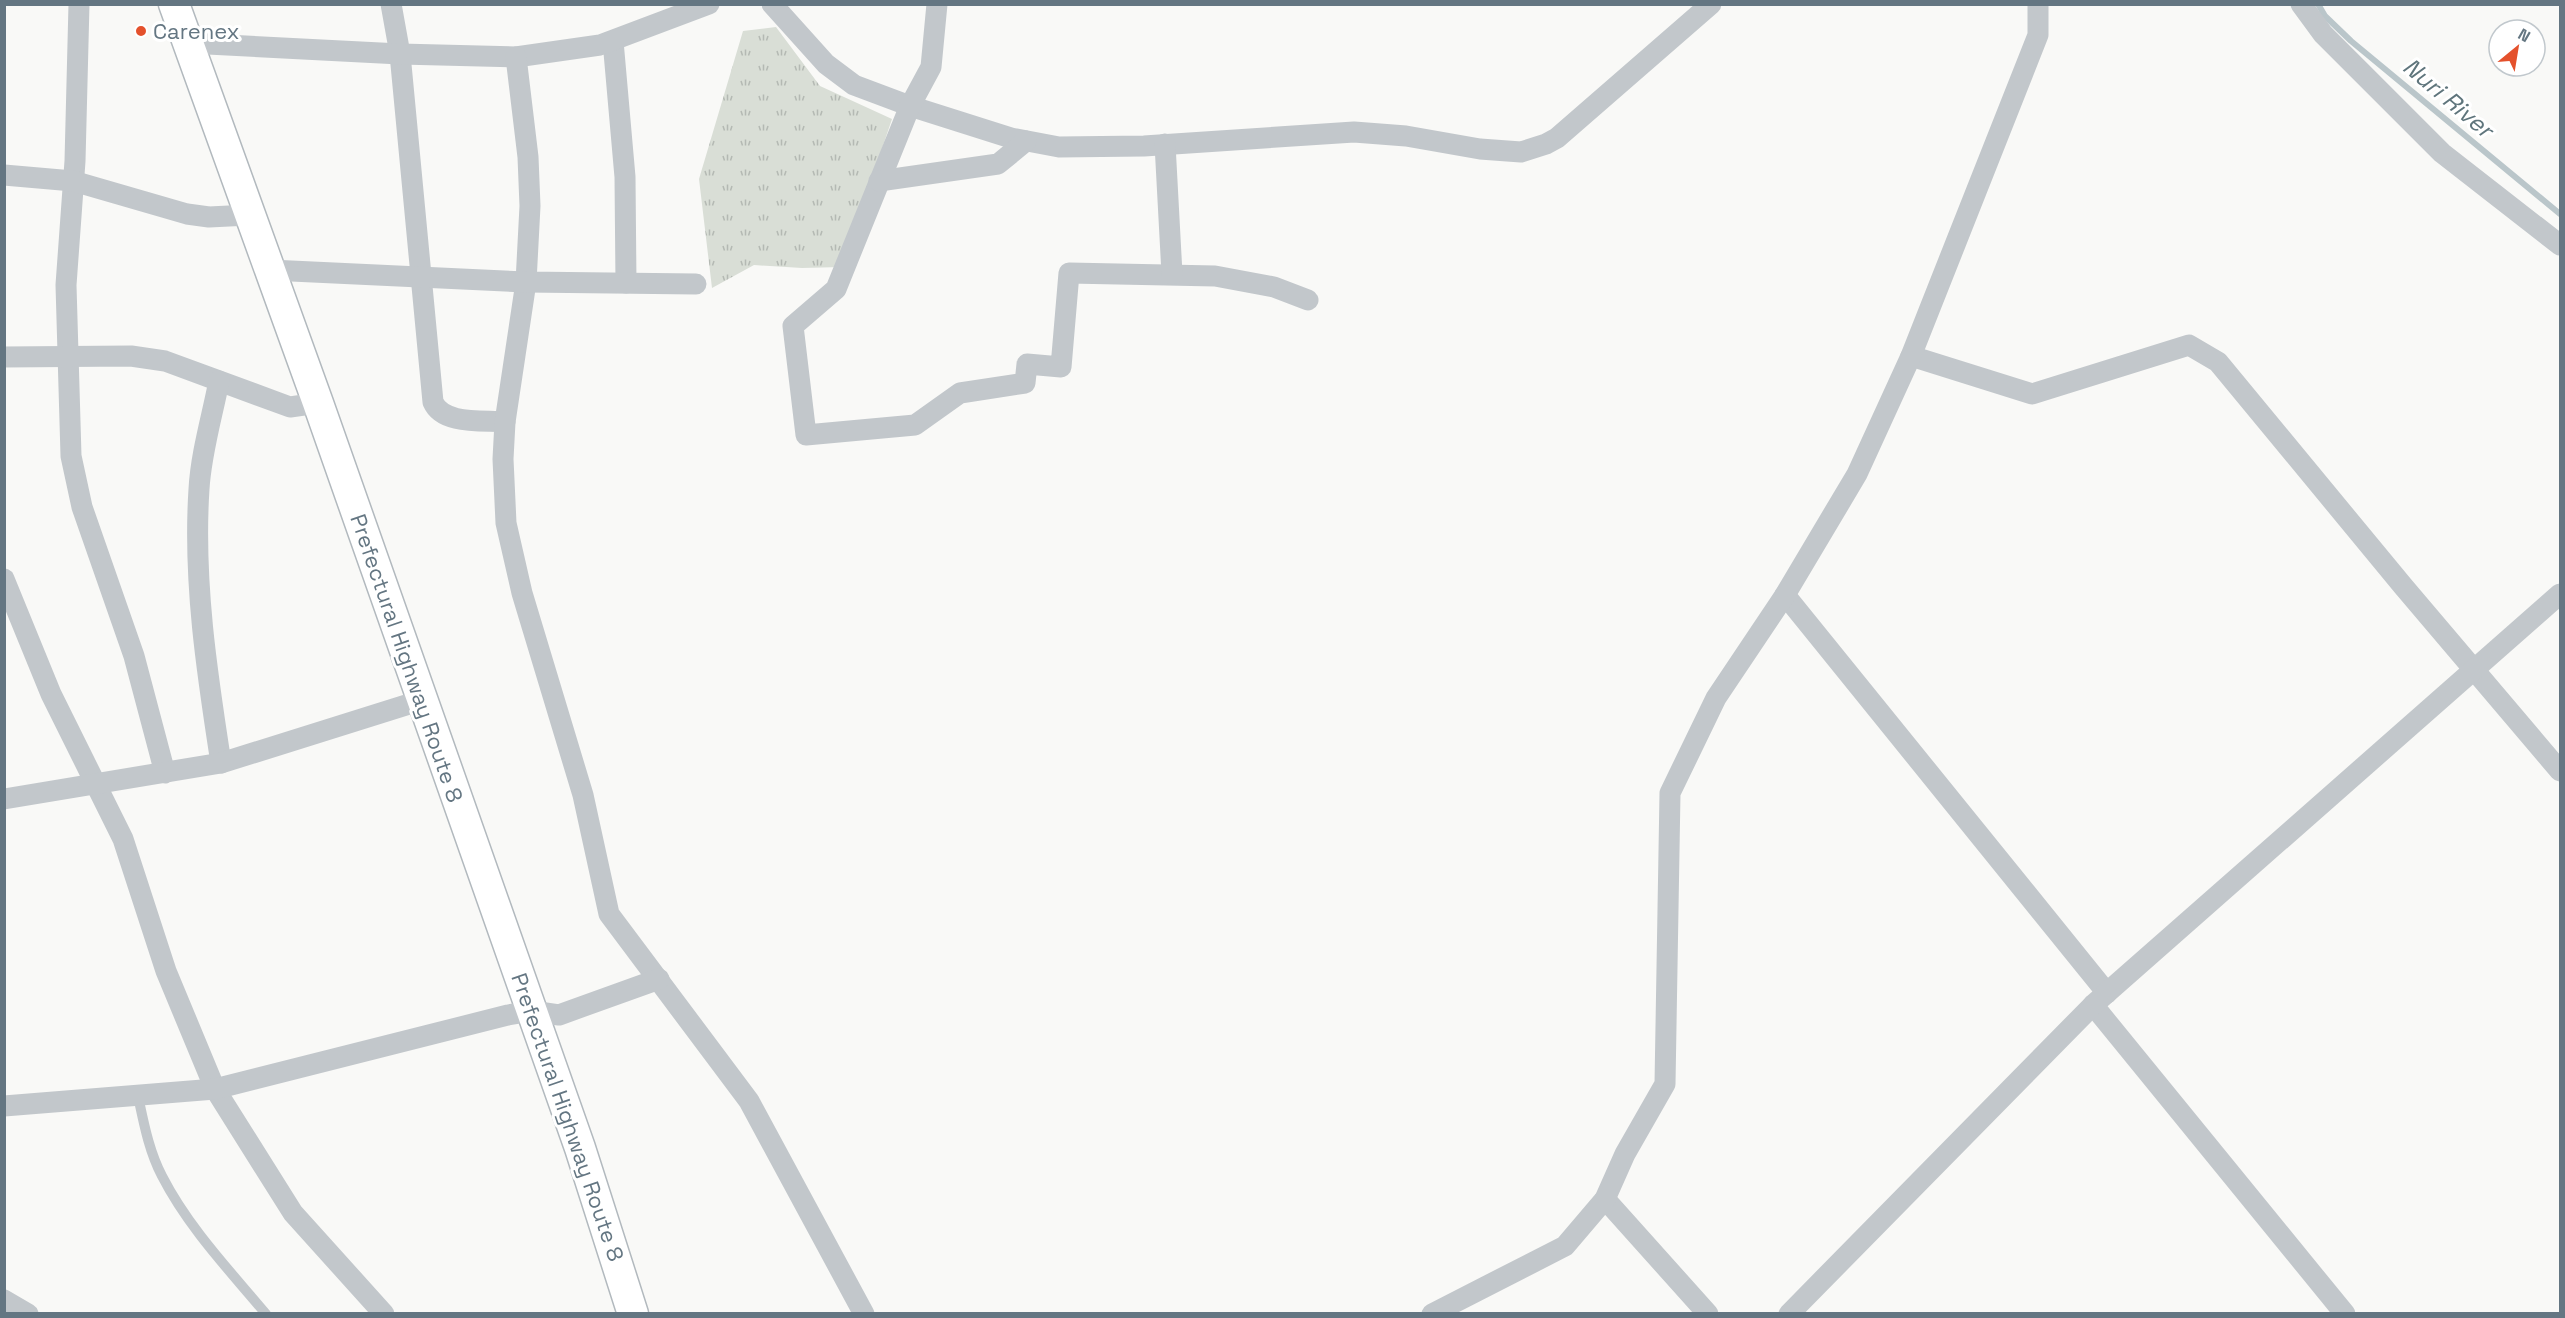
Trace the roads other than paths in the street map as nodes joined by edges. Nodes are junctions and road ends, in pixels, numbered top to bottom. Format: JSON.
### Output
{"nodes":[{"id":1,"x":79,"y":4,"type":"edge"},
{"id":2,"x":174,"y":4,"type":"edge"},
{"id":3,"x":392,"y":4,"type":"edge"},
{"id":4,"x":709,"y":4,"type":"edge"},
{"id":5,"x":772,"y":4,"type":"edge"},
{"id":6,"x":937,"y":4,"type":"edge"},
{"id":7,"x":1711,"y":4,"type":"edge"},
{"id":8,"x":2038,"y":4,"type":"edge"},
{"id":9,"x":2301,"y":4,"type":"edge"},
{"id":10,"x":613,"y":40,"type":"junction"},
{"id":11,"x":188,"y":43,"type":"junction"},
{"id":12,"x":400,"y":54,"type":"junction"},
{"id":13,"x":516,"y":57,"type":"junction"},
{"id":14,"x":910,"y":106,"type":"junction"},
{"id":15,"x":1026,"y":141,"type":"junction"},
{"id":16,"x":1165,"y":144,"type":"junction"},
{"id":17,"x":4,"y":175,"type":"edge"},
{"id":18,"x":879,"y":180,"type":"junction"},
{"id":19,"x":73,"y":181,"type":"junction"},
{"id":20,"x":249,"y":215,"type":"junction"},
{"id":21,"x":2560,"y":245,"type":"edge"},
{"id":22,"x":270,"y":270,"type":"junction"},
{"id":23,"x":1172,"y":274,"type":"junction"},
{"id":24,"x":422,"y":277,"type":"junction"},
{"id":25,"x":526,"y":282,"type":"junction"},
{"id":26,"x":626,"y":283,"type":"junction"},
{"id":27,"x":696,"y":284,"type":"dead end"},
{"id":28,"x":1308,"y":300,"type":"dead end"},
{"id":29,"x":68,"y":356,"type":"junction"},
{"id":30,"x":1911,"y":356,"type":"junction"},
{"id":31,"x":4,"y":357,"type":"edge"},
{"id":32,"x":219,"y":381,"type":"junction"},
{"id":33,"x":318,"y":403,"type":"junction"},
{"id":34,"x":505,"y":422,"type":"junction"},
{"id":35,"x":4,"y":579,"type":"edge"},
{"id":36,"x":2560,"y":594,"type":"edge"},
{"id":37,"x":1785,"y":595,"type":"junction"},
{"id":38,"x":2475,"y":668,"type":"junction"},
{"id":39,"x":422,"y":700,"type":"junction"},
{"id":40,"x":221,"y":763,"type":"junction"},
{"id":41,"x":2560,"y":771,"type":"edge"},
{"id":42,"x":165,"y":773,"type":"junction"},
{"id":43,"x":95,"y":785,"type":"junction"},
{"id":44,"x":4,"y":799,"type":"edge"},
{"id":45,"x":659,"y":979,"type":"junction"},
{"id":46,"x":2100,"y":999,"type":"junction"},
{"id":47,"x":532,"y":1011,"type":"junction"},
{"id":48,"x":215,"y":1089,"type":"junction"},
{"id":49,"x":138,"y":1096,"type":"junction"},
{"id":50,"x":4,"y":1106,"type":"edge"},
{"id":51,"x":1605,"y":1199,"type":"junction"},
{"id":52,"x":4,"y":1300,"type":"edge"},
{"id":53,"x":384,"y":1313,"type":"edge"},
{"id":54,"x":28,"y":1314,"type":"edge"},
{"id":55,"x":266,"y":1314,"type":"edge"},
{"id":56,"x":633,"y":1314,"type":"edge"},
{"id":57,"x":864,"y":1314,"type":"edge"},
{"id":58,"x":1432,"y":1314,"type":"edge"},
{"id":59,"x":1708,"y":1314,"type":"edge"},
{"id":60,"x":1789,"y":1314,"type":"edge"},
{"id":61,"x":2345,"y":1314,"type":"edge"}],
"edges":[{"from":1,"to":19,"type":"street"},
{"from":2,"to":11,"type":"main road","name":"Prefectural Highway Route 8"},
{"from":3,"to":12,"type":"street"},
{"from":4,"to":10,"type":"street"},
{"from":5,"to":14,"type":"street"},
{"from":6,"to":14,"type":"street"},
{"from":7,"to":16,"type":"street"},
{"from":8,"to":30,"type":"street"},
{"from":9,"to":21,"type":"street"},
{"from":10,"to":13,"type":"street"},
{"from":10,"to":26,"type":"street"},
{"from":11,"to":12,"type":"street"},
{"from":11,"to":20,"type":"main road","name":"Prefectural Highway Route 8"},
{"from":12,"to":13,"type":"street"},
{"from":12,"to":24,"type":"street"},
{"from":13,"to":25,"type":"street"},
{"from":14,"to":15,"type":"street"},
{"from":14,"to":18,"type":"street"},
{"from":15,"to":16,"type":"street"},
{"from":15,"to":18,"type":"street"},
{"from":16,"to":23,"type":"street"},
{"from":17,"to":19,"type":"street"},
{"from":18,"to":23,"type":"street"},
{"from":19,"to":20,"type":"street"},
{"from":19,"to":29,"type":"street"},
{"from":20,"to":22,"type":"main road","name":"Prefectural Highway Route 8"},
{"from":22,"to":24,"type":"street"},
{"from":22,"to":33,"type":"main road","name":"Prefectural Highway Route 8"},
{"from":23,"to":28,"type":"street"},
{"from":24,"to":25,"type":"street"},
{"from":24,"to":34,"type":"street"},
{"from":25,"to":26,"type":"street"},
{"from":25,"to":34,"type":"street"},
{"from":26,"to":27,"type":"street"},
{"from":29,"to":31,"type":"street"},
{"from":29,"to":32,"type":"street"},
{"from":29,"to":42,"type":"street"},
{"from":30,"to":37,"type":"street"},
{"from":30,"to":38,"type":"street"},
{"from":32,"to":33,"type":"street"},
{"from":32,"to":40,"type":"street"},
{"from":33,"to":39,"type":"main road","name":"Prefectural Highway Route 8"},
{"from":34,"to":45,"type":"street"},
{"from":35,"to":43,"type":"street"},
{"from":36,"to":38,"type":"street"},
{"from":37,"to":46,"type":"street"},
{"from":37,"to":51,"type":"street"},
{"from":38,"to":41,"type":"street"},
{"from":38,"to":46,"type":"street"},
{"from":39,"to":40,"type":"street"},
{"from":39,"to":47,"type":"main road","name":"Prefectural Highway Route 8"},
{"from":40,"to":42,"type":"street"},
{"from":42,"to":43,"type":"street"},
{"from":43,"to":44,"type":"street"},
{"from":43,"to":48,"type":"street"},
{"from":45,"to":47,"type":"street"},
{"from":45,"to":57,"type":"street"},
{"from":46,"to":60,"type":"street"},
{"from":46,"to":61,"type":"street"},
{"from":47,"to":48,"type":"street"},
{"from":47,"to":56,"type":"main road","name":"Prefectural Highway Route 8"},
{"from":48,"to":49,"type":"street"},
{"from":48,"to":53,"type":"street"},
{"from":49,"to":50,"type":"street"},
{"from":49,"to":55,"type":"lane"},
{"from":51,"to":58,"type":"street"},
{"from":51,"to":59,"type":"street"},
{"from":52,"to":54,"type":"street"}]}
